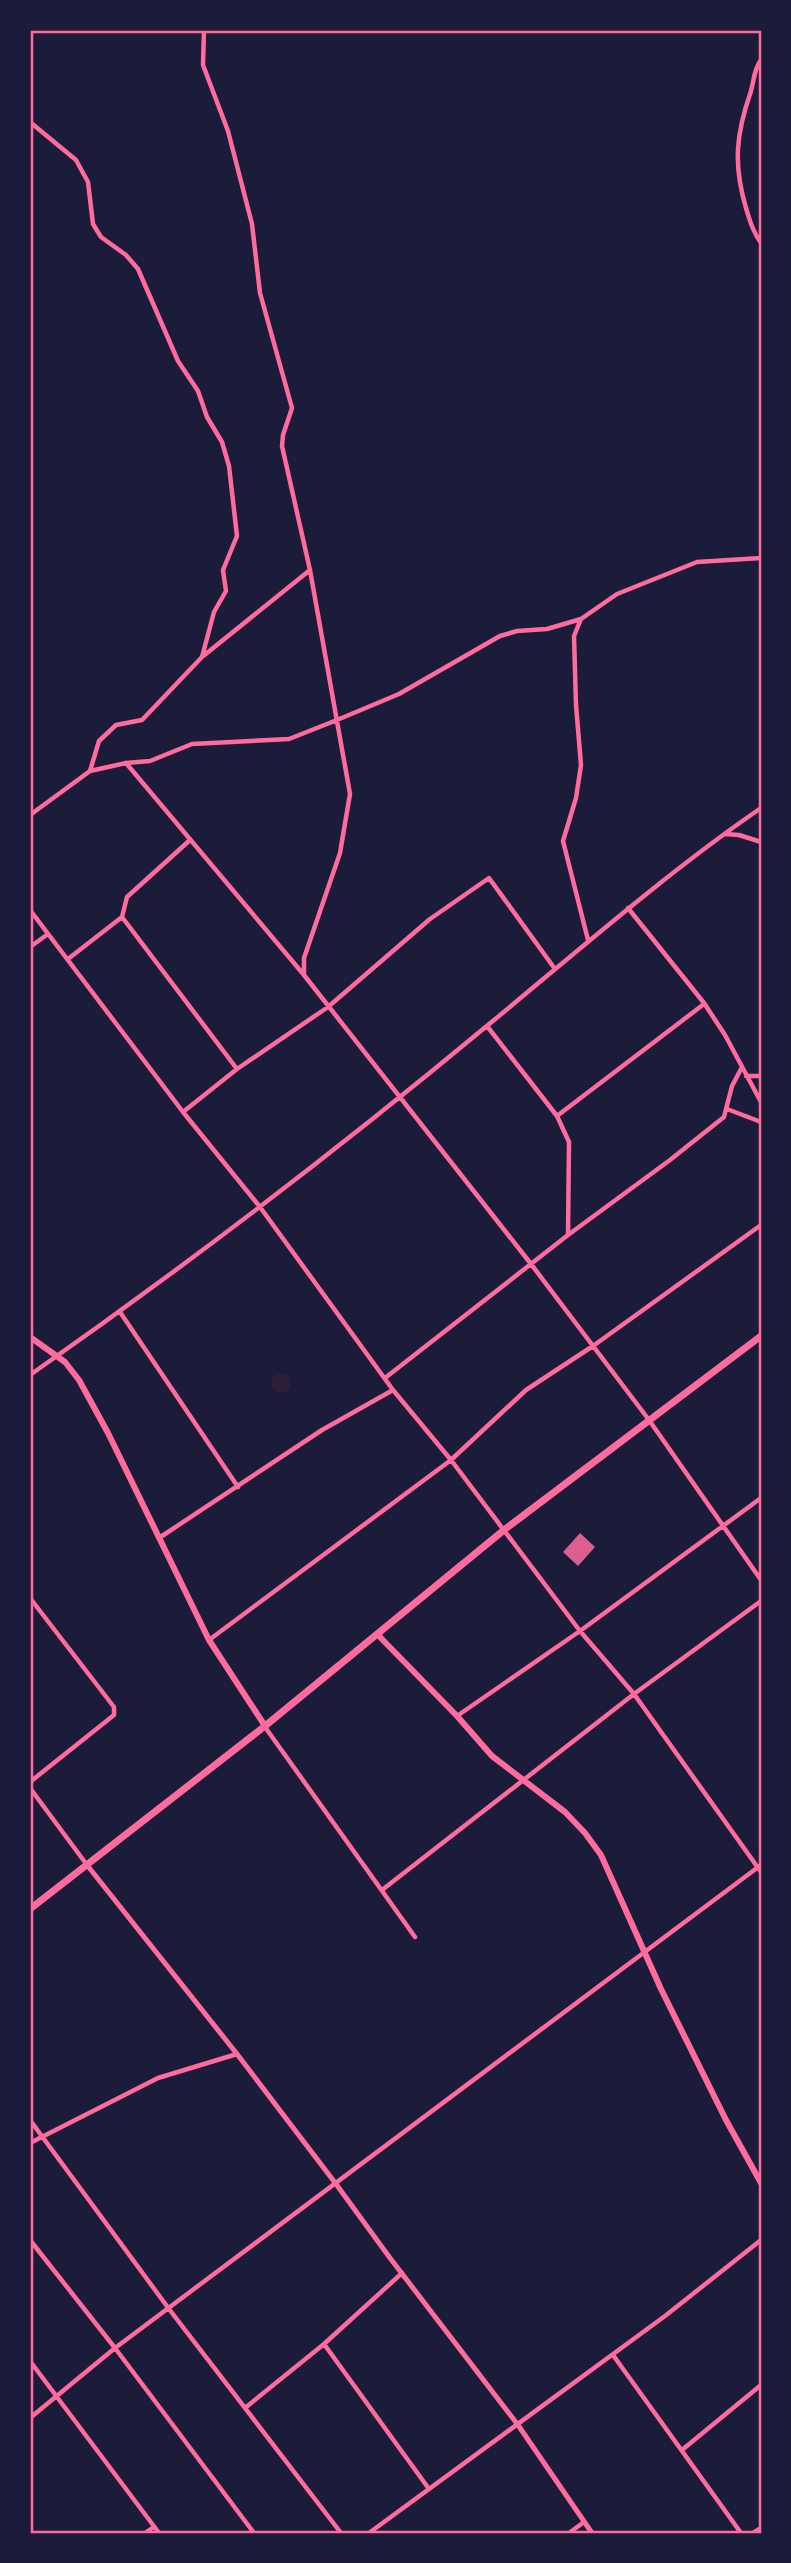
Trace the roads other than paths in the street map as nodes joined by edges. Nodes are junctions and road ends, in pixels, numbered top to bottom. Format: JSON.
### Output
{"nodes":[{"id":1,"x":204,"y":30,"type":"edge"},
{"id":2,"x":761,"y":60,"type":"edge"},
{"id":3,"x":30,"y":122,"type":"edge"},
{"id":4,"x":761,"y":243,"type":"edge"},
{"id":5,"x":761,"y":558,"type":"edge"},
{"id":6,"x":310,"y":570,"type":"junction"},
{"id":7,"x":581,"y":619,"type":"junction"},
{"id":8,"x":202,"y":657,"type":"junction"},
{"id":9,"x":337,"y":720,"type":"junction"},
{"id":10,"x":126,"y":763,"type":"junction"},
{"id":11,"x":90,"y":771,"type":"junction"},
{"id":12,"x":761,"y":808,"type":"edge"},
{"id":13,"x":30,"y":815,"type":"edge"},
{"id":14,"x":723,"y":834,"type":"junction"},
{"id":15,"x":190,"y":840,"type":"junction"},
{"id":16,"x":761,"y":842,"type":"edge"},
{"id":17,"x":628,"y":908,"type":"junction"},
{"id":18,"x":30,"y":911,"type":"edge"},
{"id":19,"x":122,"y":917,"type":"junction"},
{"id":20,"x":48,"y":934,"type":"junction"},
{"id":21,"x":588,"y":940,"type":"junction"},
{"id":22,"x":30,"y":947,"type":"edge"},
{"id":23,"x":68,"y":959,"type":"junction"},
{"id":24,"x":555,"y":969,"type":"junction"},
{"id":25,"x":304,"y":975,"type":"junction"},
{"id":26,"x":704,"y":1003,"type":"junction"},
{"id":27,"x":328,"y":1007,"type":"junction"},
{"id":28,"x":487,"y":1026,"type":"junction"},
{"id":29,"x":237,"y":1069,"type":"junction"},
{"id":30,"x":741,"y":1069,"type":"junction"},
{"id":31,"x":746,"y":1076,"type":"junction"},
{"id":32,"x":761,"y":1076,"type":"edge"},
{"id":33,"x":398,"y":1097,"type":"junction"},
{"id":34,"x":761,"y":1102,"type":"edge"},
{"id":35,"x":727,"y":1109,"type":"junction"},
{"id":36,"x":183,"y":1112,"type":"junction"},
{"id":37,"x":557,"y":1116,"type":"junction"},
{"id":38,"x":761,"y":1122,"type":"edge"},
{"id":39,"x":260,"y":1208,"type":"junction"},
{"id":40,"x":761,"y":1225,"type":"edge"},
{"id":41,"x":568,"y":1235,"type":"junction"},
{"id":42,"x":531,"y":1264,"type":"junction"},
{"id":43,"x":120,"y":1312,"type":"junction"},
{"id":44,"x":761,"y":1336,"type":"edge"},
{"id":45,"x":30,"y":1337,"type":"edge"},
{"id":46,"x":593,"y":1346,"type":"junction"},
{"id":47,"x":57,"y":1356,"type":"junction"},
{"id":48,"x":30,"y":1375,"type":"edge"},
{"id":49,"x":385,"y":1378,"type":"junction"},
{"id":50,"x":393,"y":1390,"type":"junction"},
{"id":51,"x":649,"y":1420,"type":"junction"},
{"id":52,"x":452,"y":1460,"type":"junction"},
{"id":53,"x":238,"y":1487,"type":"junction"},
{"id":54,"x":761,"y":1498,"type":"edge"},
{"id":55,"x":721,"y":1526,"type":"junction"},
{"id":56,"x":504,"y":1530,"type":"junction"},
{"id":57,"x":159,"y":1538,"type":"junction"},
{"id":58,"x":761,"y":1580,"type":"edge"},
{"id":59,"x":30,"y":1598,"type":"edge"},
{"id":60,"x":761,"y":1601,"type":"edge"},
{"id":61,"x":580,"y":1631,"type":"junction"},
{"id":62,"x":377,"y":1634,"type":"junction"},
{"id":63,"x":209,"y":1640,"type":"junction"},
{"id":64,"x":634,"y":1694,"type":"junction"},
{"id":65,"x":457,"y":1716,"type":"junction"},
{"id":66,"x":265,"y":1726,"type":"junction"},
{"id":67,"x":523,"y":1779,"type":"junction"},
{"id":68,"x":30,"y":1782,"type":"edge"},
{"id":69,"x":30,"y":1788,"type":"edge"},
{"id":70,"x":87,"y":1865,"type":"junction"},
{"id":71,"x":760,"y":1868,"type":"edge"},
{"id":72,"x":382,"y":1890,"type":"junction"},
{"id":73,"x":30,"y":1909,"type":"edge"},
{"id":74,"x":415,"y":1937,"type":"dead end"},
{"id":75,"x":645,"y":1951,"type":"junction"},
{"id":76,"x":237,"y":2054,"type":"junction"},
{"id":77,"x":30,"y":2120,"type":"edge"},
{"id":78,"x":42,"y":2136,"type":"junction"},
{"id":79,"x":30,"y":2143,"type":"edge"},
{"id":80,"x":761,"y":2183,"type":"edge"},
{"id":81,"x":336,"y":2184,"type":"junction"},
{"id":82,"x":30,"y":2240,"type":"edge"},
{"id":83,"x":761,"y":2240,"type":"edge"},
{"id":84,"x":402,"y":2273,"type":"junction"},
{"id":85,"x":169,"y":2309,"type":"junction"},
{"id":86,"x":324,"y":2344,"type":"junction"},
{"id":87,"x":116,"y":2348,"type":"junction"},
{"id":88,"x":613,"y":2354,"type":"junction"},
{"id":89,"x":30,"y":2361,"type":"edge"},
{"id":90,"x":761,"y":2385,"type":"edge"},
{"id":91,"x":58,"y":2396,"type":"junction"},
{"id":92,"x":245,"y":2408,"type":"junction"},
{"id":93,"x":30,"y":2417,"type":"edge"},
{"id":94,"x":518,"y":2425,"type":"junction"},
{"id":95,"x":682,"y":2450,"type":"junction"},
{"id":96,"x":429,"y":2490,"type":"junction"},
{"id":97,"x":584,"y":2522,"type":"junction"},
{"id":98,"x":155,"y":2527,"type":"junction"},
{"id":99,"x":761,"y":2528,"type":"edge"},
{"id":100,"x":145,"y":2533,"type":"edge"},
{"id":101,"x":159,"y":2533,"type":"edge"},
{"id":102,"x":254,"y":2533,"type":"edge"},
{"id":103,"x":341,"y":2533,"type":"edge"},
{"id":104,"x":369,"y":2533,"type":"edge"},
{"id":105,"x":569,"y":2533,"type":"edge"},
{"id":106,"x":592,"y":2533,"type":"edge"},
{"id":107,"x":741,"y":2533,"type":"edge"},
{"id":108,"x":753,"y":2533,"type":"edge"}],
"edges":[{"from":1,"to":6,"type":"street"},
{"from":2,"to":4,"type":"street"},
{"from":3,"to":8,"type":"street"},
{"from":5,"to":7,"type":"street"},
{"from":6,"to":8,"type":"street"},
{"from":6,"to":9,"type":"street"},
{"from":7,"to":9,"type":"street"},
{"from":7,"to":21,"type":"street"},
{"from":8,"to":11,"type":"street"},
{"from":9,"to":10,"type":"street"},
{"from":9,"to":25,"type":"street"},
{"from":10,"to":11,"type":"street"},
{"from":10,"to":15,"type":"street"},
{"from":11,"to":13,"type":"street"},
{"from":12,"to":14,"type":"street"},
{"from":14,"to":16,"type":"street"},
{"from":14,"to":17,"type":"street"},
{"from":15,"to":19,"type":"street"},
{"from":15,"to":25,"type":"street"},
{"from":17,"to":21,"type":"street"},
{"from":17,"to":26,"type":"street"},
{"from":18,"to":20,"type":"street"},
{"from":19,"to":23,"type":"street"},
{"from":19,"to":29,"type":"street"},
{"from":20,"to":22,"type":"street"},
{"from":20,"to":23,"type":"street"},
{"from":21,"to":24,"type":"street"},
{"from":23,"to":36,"type":"street"},
{"from":24,"to":27,"type":"street"},
{"from":24,"to":28,"type":"street"},
{"from":25,"to":27,"type":"street"},
{"from":26,"to":30,"type":"street"},
{"from":26,"to":37,"type":"street"},
{"from":27,"to":29,"type":"street"},
{"from":27,"to":33,"type":"street"},
{"from":28,"to":33,"type":"street"},
{"from":28,"to":37,"type":"street"},
{"from":29,"to":36,"type":"street"},
{"from":30,"to":31,"type":"street"},
{"from":30,"to":35,"type":"street"},
{"from":31,"to":32,"type":"street"},
{"from":31,"to":34,"type":"street"},
{"from":33,"to":39,"type":"street"},
{"from":33,"to":42,"type":"street"},
{"from":35,"to":38,"type":"street"},
{"from":35,"to":41,"type":"street"},
{"from":36,"to":39,"type":"street"},
{"from":37,"to":41,"type":"street"},
{"from":39,"to":43,"type":"street"},
{"from":39,"to":49,"type":"street"},
{"from":40,"to":46,"type":"street"},
{"from":41,"to":42,"type":"street"},
{"from":42,"to":46,"type":"street"},
{"from":42,"to":49,"type":"street"},
{"from":43,"to":47,"type":"street"},
{"from":43,"to":53,"type":"street"},
{"from":44,"to":51,"type":"highway"},
{"from":45,"to":47,"type":"main road"},
{"from":46,"to":51,"type":"street"},
{"from":46,"to":52,"type":"street"},
{"from":47,"to":48,"type":"street"},
{"from":47,"to":57,"type":"main road"},
{"from":49,"to":50,"type":"street"},
{"from":50,"to":52,"type":"street"},
{"from":50,"to":53,"type":"street"},
{"from":51,"to":55,"type":"street"},
{"from":51,"to":56,"type":"highway"},
{"from":52,"to":56,"type":"street"},
{"from":52,"to":63,"type":"street"},
{"from":53,"to":57,"type":"street"},
{"from":54,"to":55,"type":"street"},
{"from":55,"to":58,"type":"street"},
{"from":55,"to":61,"type":"street"},
{"from":56,"to":61,"type":"street"},
{"from":56,"to":62,"type":"highway"},
{"from":57,"to":63,"type":"main road"},
{"from":59,"to":68,"type":"street"},
{"from":60,"to":64,"type":"street"},
{"from":61,"to":64,"type":"street"},
{"from":61,"to":65,"type":"street"},
{"from":62,"to":65,"type":"main road"},
{"from":62,"to":66,"type":"highway"},
{"from":63,"to":66,"type":"main road"},
{"from":64,"to":67,"type":"street"},
{"from":64,"to":71,"type":"street"},
{"from":65,"to":67,"type":"main road"},
{"from":66,"to":70,"type":"highway"},
{"from":66,"to":72,"type":"street"},
{"from":67,"to":72,"type":"street"},
{"from":67,"to":75,"type":"main road"},
{"from":69,"to":70,"type":"street"},
{"from":70,"to":73,"type":"highway"},
{"from":70,"to":76,"type":"street"},
{"from":71,"to":75,"type":"street"},
{"from":72,"to":74,"type":"street"},
{"from":75,"to":80,"type":"main road"},
{"from":75,"to":81,"type":"street"},
{"from":76,"to":78,"type":"street"},
{"from":76,"to":81,"type":"street"},
{"from":77,"to":78,"type":"street"},
{"from":78,"to":79,"type":"street"},
{"from":78,"to":85,"type":"street"},
{"from":81,"to":84,"type":"street"},
{"from":81,"to":85,"type":"street"},
{"from":82,"to":87,"type":"street"},
{"from":83,"to":88,"type":"street"},
{"from":84,"to":86,"type":"street"},
{"from":84,"to":94,"type":"street"},
{"from":85,"to":87,"type":"street"},
{"from":85,"to":92,"type":"street"},
{"from":86,"to":92,"type":"street"},
{"from":86,"to":96,"type":"street"},
{"from":87,"to":91,"type":"street"},
{"from":87,"to":102,"type":"street"},
{"from":88,"to":94,"type":"street"},
{"from":88,"to":95,"type":"street"},
{"from":89,"to":91,"type":"street"},
{"from":90,"to":95,"type":"street"},
{"from":91,"to":93,"type":"street"},
{"from":91,"to":98,"type":"street"},
{"from":92,"to":103,"type":"street"},
{"from":94,"to":96,"type":"street"},
{"from":94,"to":97,"type":"street"},
{"from":95,"to":107,"type":"street"},
{"from":96,"to":104,"type":"street"},
{"from":97,"to":105,"type":"street"},
{"from":97,"to":106,"type":"street"},
{"from":98,"to":100,"type":"street"},
{"from":98,"to":101,"type":"street"},
{"from":99,"to":108,"type":"street"}]}
